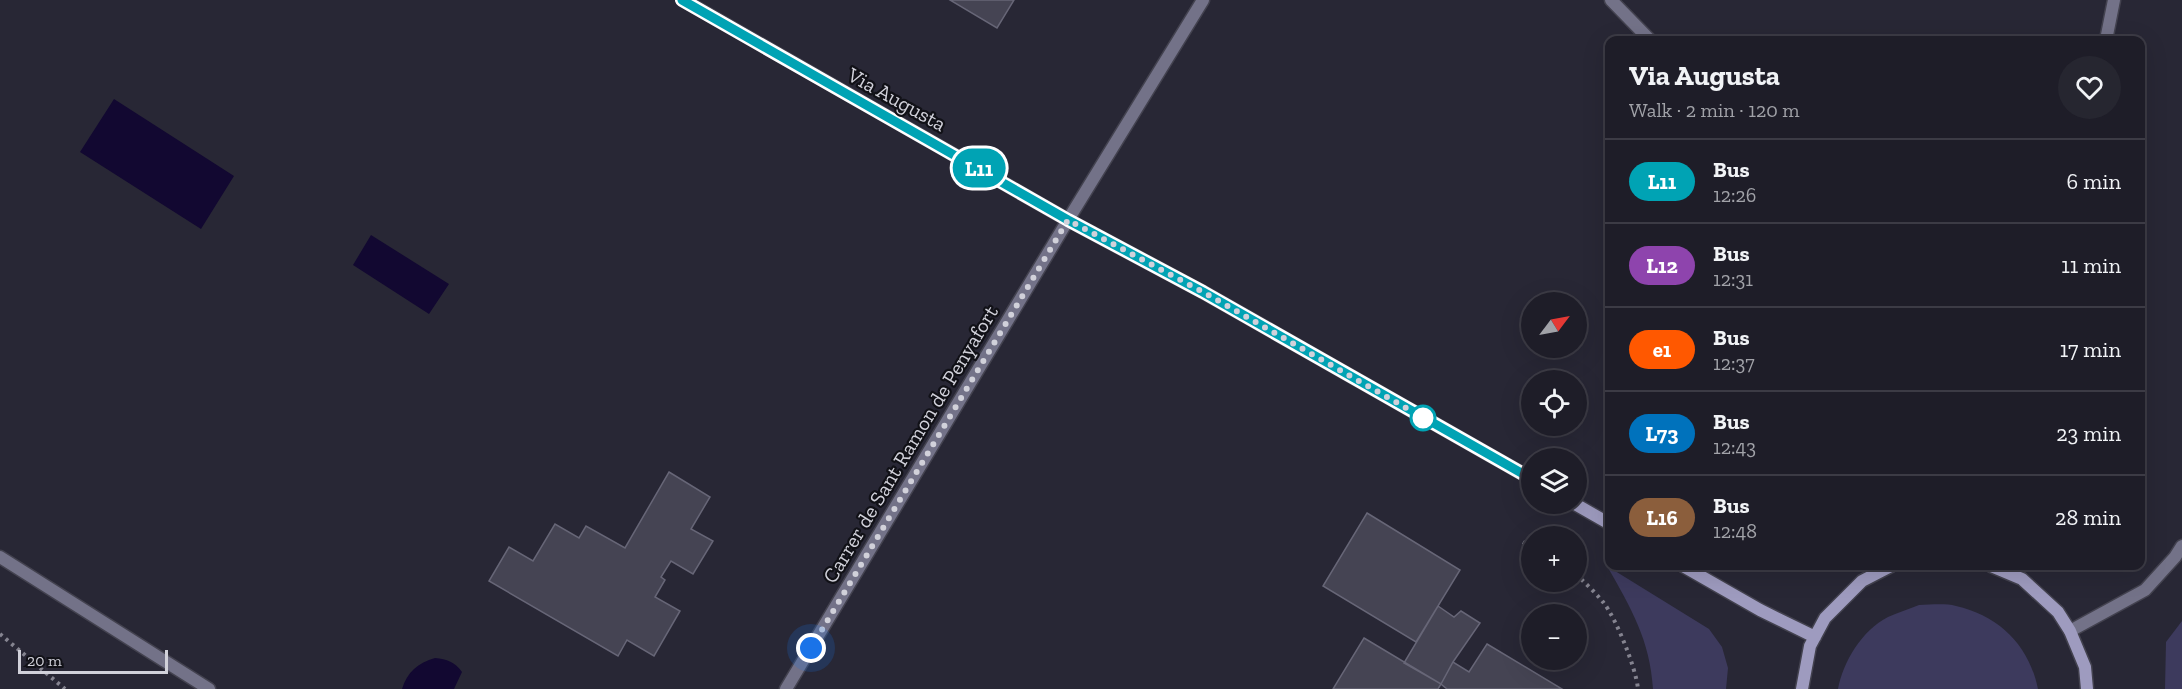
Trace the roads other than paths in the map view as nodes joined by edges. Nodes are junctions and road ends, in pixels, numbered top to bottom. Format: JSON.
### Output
{"nodes":[{"id":1,"x":682,"y":0,"type":"edge"},
{"id":2,"x":1203,"y":0,"type":"edge"},
{"id":3,"x":1611,"y":0,"type":"edge"},
{"id":4,"x":2114,"y":0,"type":"edge"},
{"id":5,"x":1646,"y":36,"type":"edge"},
{"id":6,"x":2107,"y":36,"type":"edge"},
{"id":7,"x":1068,"y":220,"type":"junction"},
{"id":8,"x":1521,"y":474,"type":"edge"},
{"id":9,"x":1587,"y":511,"type":"edge"},
{"id":10,"x":1605,"y":521,"type":"edge"},
{"id":11,"x":2182,"y":546,"type":"edge"},
{"id":12,"x":0,"y":557,"type":"edge"},
{"id":13,"x":1690,"y":570,"type":"edge"},
{"id":14,"x":1883,"y":570,"type":"edge"},
{"id":15,"x":2001,"y":570,"type":"edge"},
{"id":16,"x":2070,"y":631,"type":"junction"},
{"id":17,"x":1815,"y":637,"type":"junction"},
{"id":18,"x":209,"y":689,"type":"edge"},
{"id":19,"x":786,"y":689,"type":"edge"},
{"id":20,"x":1802,"y":689,"type":"edge"},
{"id":21,"x":2087,"y":689,"type":"edge"}],
"edges":[{"from":1,"to":7,"type":"main road","name":"Via Augusta"},
{"from":2,"to":7,"type":"street","name":"Carrer de Sant Ramon de Penyafort"},
{"from":3,"to":5,"type":"street"},
{"from":4,"to":6,"type":"street"},
{"from":7,"to":8,"type":"main road","name":"Via Augusta"},
{"from":7,"to":19,"type":"street","name":"Carrer de Sant Ramon de Penyafort"},
{"from":9,"to":10,"type":"main road"},
{"from":11,"to":16,"type":"street"},
{"from":12,"to":18,"type":"street"},
{"from":13,"to":17,"type":"main road"},
{"from":14,"to":17,"type":"main road"},
{"from":15,"to":16,"type":"main road"},
{"from":16,"to":21,"type":"main road"},
{"from":17,"to":20,"type":"main road"}]}
